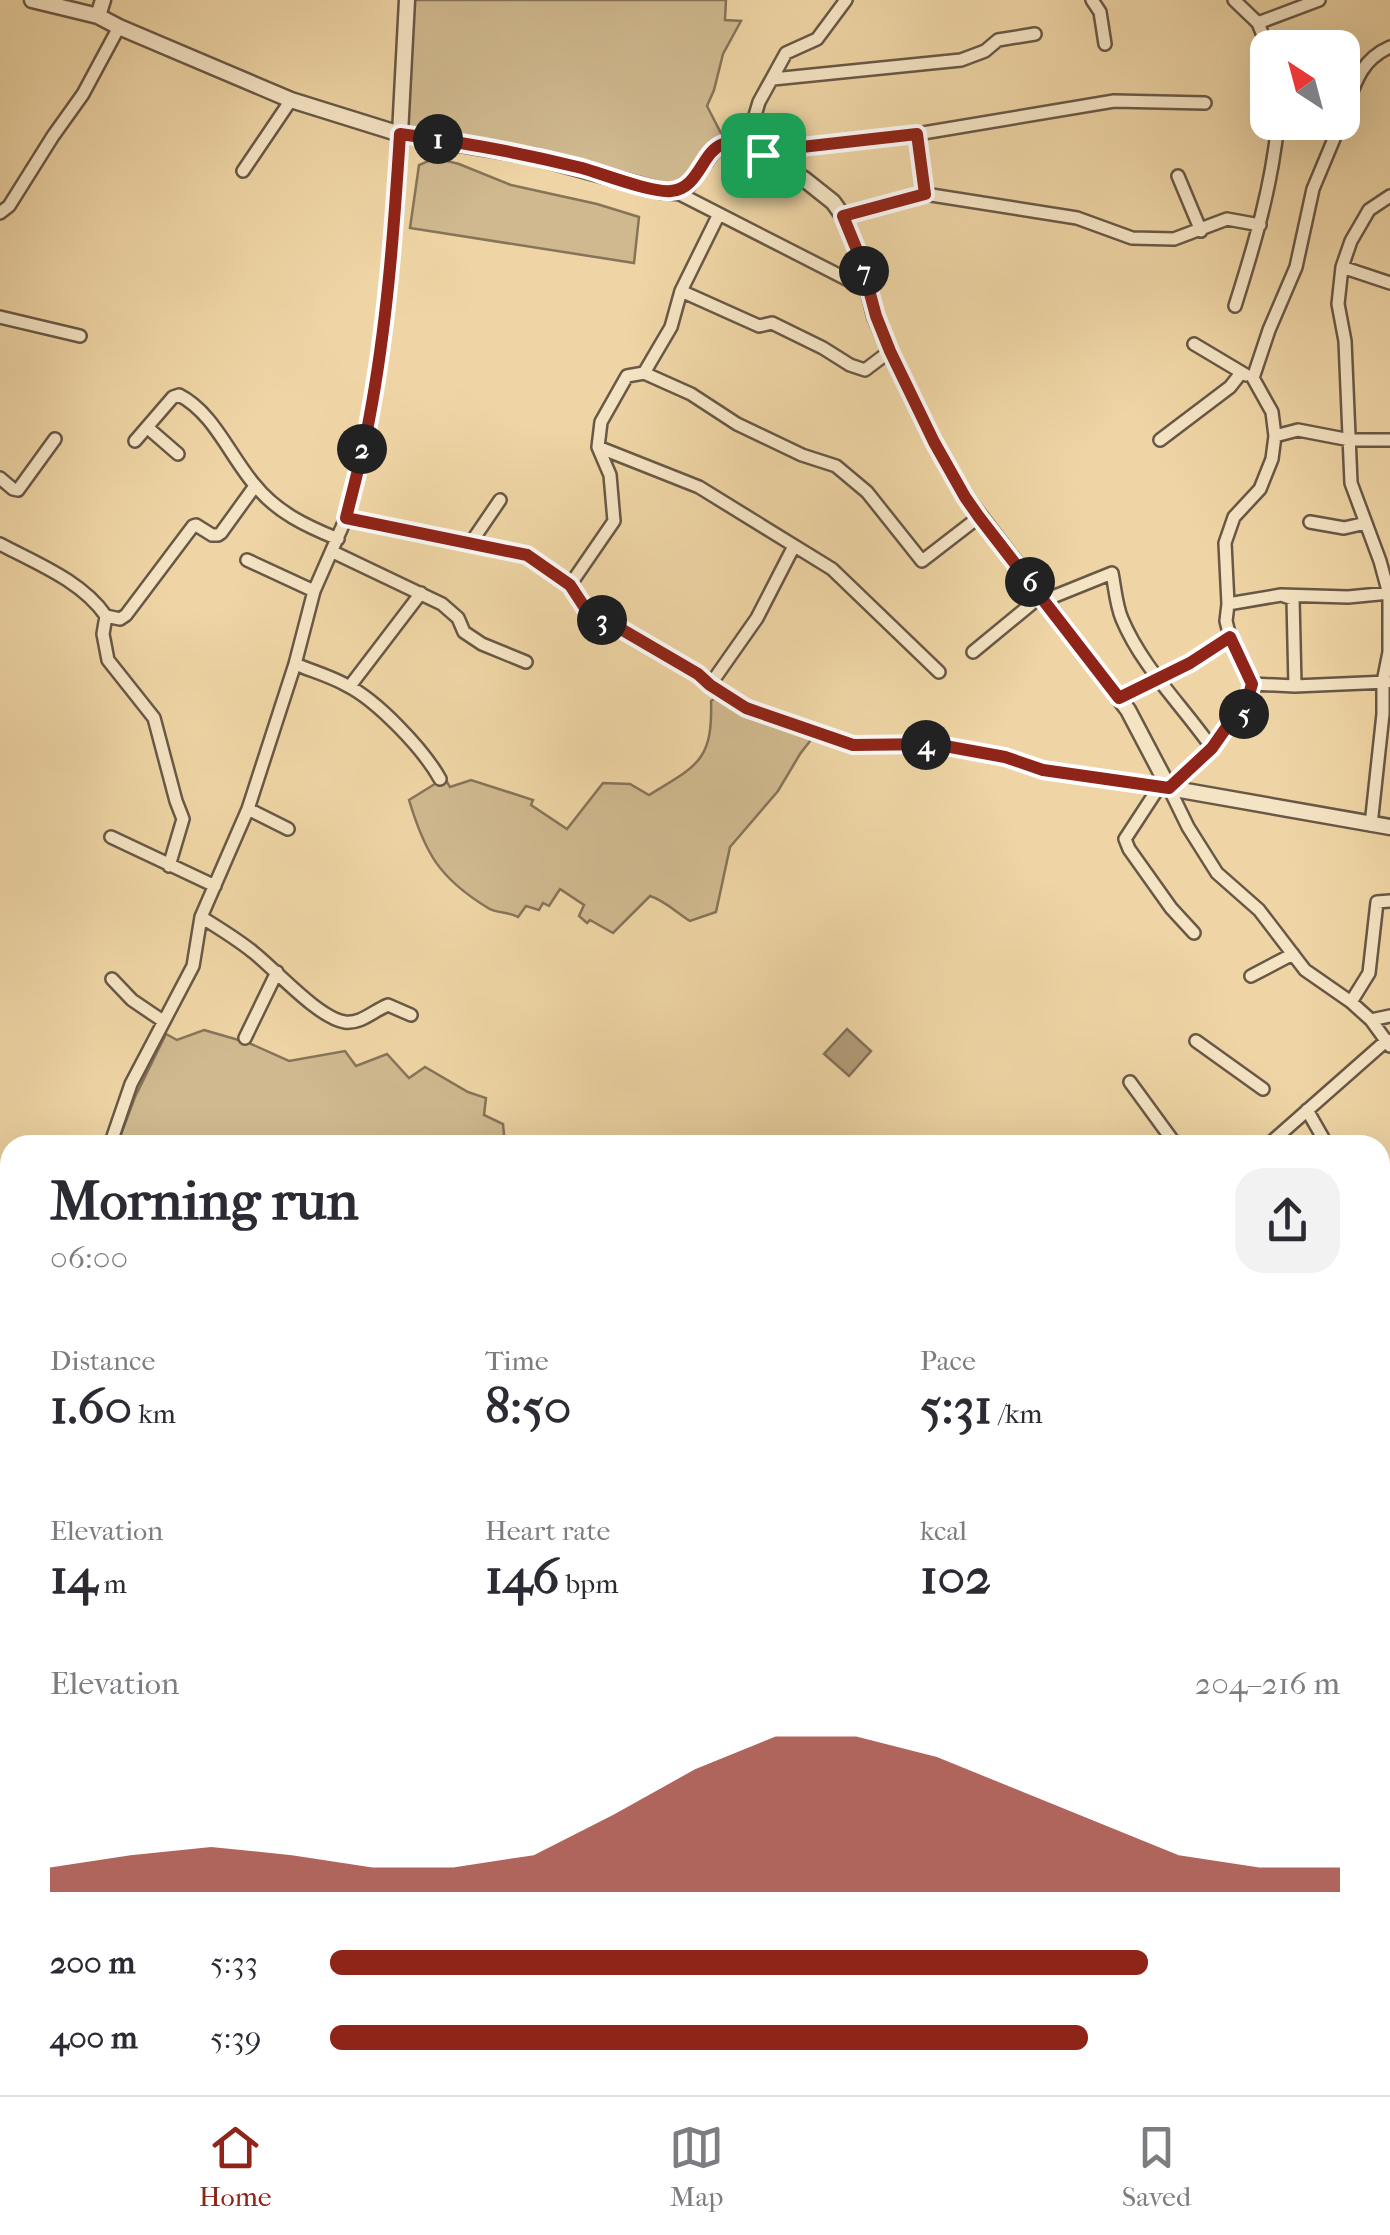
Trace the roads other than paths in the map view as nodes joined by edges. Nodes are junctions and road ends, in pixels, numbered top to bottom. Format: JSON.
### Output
{"nodes":[{"id":1,"x":32,"y":0,"type":"edge"},
{"id":2,"x":102,"y":0,"type":"edge"},
{"id":3,"x":407,"y":0,"type":"edge"},
{"id":4,"x":846,"y":0,"type":"edge"},
{"id":5,"x":1092,"y":0,"type":"edge"},
{"id":6,"x":1234,"y":0,"type":"edge"},
{"id":7,"x":1319,"y":0,"type":"edge"},
{"id":8,"x":98,"y":16,"type":"junction"},
{"id":9,"x":1258,"y":23,"type":"junction"},
{"id":10,"x":119,"y":27,"type":"junction"},
{"id":11,"x":1261,"y":30,"type":"edge"},
{"id":12,"x":1035,"y":34,"type":"dead end"},
{"id":13,"x":1105,"y":44,"type":"dead end"},
{"id":14,"x":1390,"y":47,"type":"edge"},
{"id":15,"x":1360,"y":74,"type":"edge"},
{"id":16,"x":773,"y":79,"type":"junction"},
{"id":17,"x":291,"y":100,"type":"junction"},
{"id":18,"x":1205,"y":103,"type":"dead end"},
{"id":19,"x":400,"y":134,"type":"junction"},
{"id":20,"x":917,"y":134,"type":"junction"},
{"id":21,"x":1276,"y":140,"type":"edge"},
{"id":22,"x":1334,"y":140,"type":"edge"},
{"id":23,"x":746,"y":145,"type":"junction"},
{"id":24,"x":763,"y":155,"type":"junction"},
{"id":25,"x":243,"y":171,"type":"dead end"},
{"id":26,"x":1178,"y":176,"type":"dead end"},
{"id":27,"x":676,"y":192,"type":"junction"},
{"id":28,"x":925,"y":194,"type":"junction"},
{"id":29,"x":1390,"y":196,"type":"edge"},
{"id":30,"x":0,"y":213,"type":"edge"},
{"id":31,"x":720,"y":214,"type":"junction"},
{"id":32,"x":843,"y":216,"type":"junction"},
{"id":33,"x":1260,"y":226,"type":"junction"},
{"id":34,"x":1201,"y":231,"type":"junction"},
{"id":35,"x":1342,"y":267,"type":"junction"},
{"id":36,"x":1390,"y":284,"type":"edge"},
{"id":37,"x":868,"y":290,"type":"junction"},
{"id":38,"x":680,"y":291,"type":"junction"},
{"id":39,"x":1234,"y":306,"type":"dead end"},
{"id":40,"x":0,"y":317,"type":"edge"},
{"id":41,"x":80,"y":336,"type":"dead end"},
{"id":42,"x":1194,"y":344,"type":"dead end"},
{"id":43,"x":890,"y":351,"type":"junction"},
{"id":44,"x":644,"y":373,"type":"junction"},
{"id":45,"x":1247,"y":375,"type":"junction"},
{"id":46,"x":148,"y":428,"type":"junction"},
{"id":47,"x":1275,"y":436,"type":"junction"},
{"id":48,"x":55,"y":438,"type":"dead end"},
{"id":49,"x":1160,"y":440,"type":"dead end"},
{"id":50,"x":1350,"y":440,"type":"junction"},
{"id":51,"x":1390,"y":440,"type":"edge"},
{"id":52,"x":135,"y":441,"type":"dead end"},
{"id":53,"x":598,"y":447,"type":"junction"},
{"id":54,"x":178,"y":454,"type":"dead end"},
{"id":55,"x":0,"y":478,"type":"edge"},
{"id":56,"x":255,"y":486,"type":"junction"},
{"id":57,"x":500,"y":500,"type":"dead end"},
{"id":58,"x":979,"y":517,"type":"junction"},
{"id":59,"x":346,"y":518,"type":"junction"},
{"id":60,"x":1310,"y":522,"type":"dead end"},
{"id":61,"x":1366,"y":523,"type":"junction"},
{"id":62,"x":338,"y":539,"type":"junction"},
{"id":63,"x":0,"y":544,"type":"edge"},
{"id":64,"x":470,"y":544,"type":"junction"},
{"id":65,"x":794,"y":546,"type":"junction"},
{"id":66,"x":333,"y":552,"type":"junction"},
{"id":67,"x":247,"y":560,"type":"dead end"},
{"id":68,"x":570,"y":585,"type":"junction"},
{"id":69,"x":314,"y":591,"type":"junction"},
{"id":70,"x":422,"y":593,"type":"junction"},
{"id":71,"x":1390,"y":594,"type":"edge"},
{"id":72,"x":1281,"y":595,"type":"junction"},
{"id":73,"x":1041,"y":596,"type":"junction"},
{"id":74,"x":1228,"y":604,"type":"junction"},
{"id":75,"x":106,"y":616,"type":"junction"},
{"id":76,"x":1230,"y":637,"type":"junction"},
{"id":77,"x":973,"y":652,"type":"dead end"},
{"id":78,"x":526,"y":662,"type":"dead end"},
{"id":79,"x":295,"y":664,"type":"junction"},
{"id":80,"x":939,"y":672,"type":"dead end"},
{"id":81,"x":1158,"y":677,"type":"junction"},
{"id":82,"x":1386,"y":682,"type":"edge"},
{"id":83,"x":1252,"y":684,"type":"junction"},
{"id":84,"x":710,"y":685,"type":"junction"},
{"id":85,"x":350,"y":686,"type":"junction"},
{"id":86,"x":1295,"y":686,"type":"junction"},
{"id":87,"x":1119,"y":698,"type":"junction"},
{"id":88,"x":1212,"y":748,"type":"junction"},
{"id":89,"x":440,"y":780,"type":"dead end"},
{"id":90,"x":1164,"y":787,"type":"junction"},
{"id":91,"x":248,"y":810,"type":"junction"},
{"id":92,"x":1371,"y":825,"type":"junction"},
{"id":93,"x":1390,"y":827,"type":"edge"},
{"id":94,"x":288,"y":829,"type":"dead end"},
{"id":95,"x":111,"y":837,"type":"dead end"},
{"id":96,"x":169,"y":866,"type":"junction"},
{"id":97,"x":215,"y":886,"type":"junction"},
{"id":98,"x":1390,"y":901,"type":"edge"},
{"id":99,"x":202,"y":916,"type":"junction"},
{"id":100,"x":1194,"y":934,"type":"dead end"},
{"id":101,"x":1293,"y":954,"type":"junction"},
{"id":102,"x":277,"y":972,"type":"junction"},
{"id":103,"x":1251,"y":976,"type":"dead end"},
{"id":104,"x":112,"y":979,"type":"dead end"},
{"id":105,"x":1351,"y":1002,"type":"junction"},
{"id":106,"x":411,"y":1015,"type":"dead end"},
{"id":107,"x":1390,"y":1016,"type":"edge"},
{"id":108,"x":1371,"y":1020,"type":"junction"},
{"id":109,"x":163,"y":1021,"type":"junction"},
{"id":110,"x":245,"y":1038,"type":"dead end"},
{"id":111,"x":1196,"y":1041,"type":"dead end"},
{"id":112,"x":1389,"y":1043,"type":"edge"},
{"id":113,"x":1130,"y":1082,"type":"dead end"},
{"id":114,"x":1263,"y":1089,"type":"dead end"},
{"id":115,"x":1307,"y":1110,"type":"junction"},
{"id":116,"x":114,"y":1135,"type":"edge"},
{"id":117,"x":1169,"y":1135,"type":"edge"},
{"id":118,"x":1279,"y":1135,"type":"edge"},
{"id":119,"x":1321,"y":1135,"type":"edge"}],
"edges":[{"from":1,"to":8,"type":"street"},
{"from":2,"to":8,"type":"street"},
{"from":3,"to":19,"type":"street"},
{"from":4,"to":16,"type":"street"},
{"from":5,"to":13,"type":"street"},
{"from":6,"to":9,"type":"street"},
{"from":7,"to":9,"type":"street"},
{"from":8,"to":10,"type":"street"},
{"from":9,"to":11,"type":"street"},
{"from":10,"to":17,"type":"street"},
{"from":10,"to":30,"type":"street"},
{"from":12,"to":16,"type":"street"},
{"from":14,"to":15,"type":"street"},
{"from":16,"to":23,"type":"street"},
{"from":17,"to":19,"type":"street"},
{"from":17,"to":25,"type":"street"},
{"from":18,"to":20,"type":"street"},
{"from":19,"to":27,"type":"street"},
{"from":19,"to":59,"type":"street"},
{"from":20,"to":24,"type":"street"},
{"from":20,"to":28,"type":"street"},
{"from":21,"to":33,"type":"street"},
{"from":22,"to":45,"type":"street"},
{"from":23,"to":24,"type":"street"},
{"from":23,"to":27,"type":"street"},
{"from":24,"to":32,"type":"street"},
{"from":26,"to":34,"type":"street"},
{"from":27,"to":31,"type":"street"},
{"from":28,"to":32,"type":"street"},
{"from":28,"to":34,"type":"street"},
{"from":29,"to":35,"type":"street"},
{"from":31,"to":37,"type":"street"},
{"from":31,"to":38,"type":"street"},
{"from":32,"to":37,"type":"street"},
{"from":33,"to":34,"type":"street"},
{"from":33,"to":39,"type":"street"},
{"from":35,"to":36,"type":"street"},
{"from":35,"to":50,"type":"street"},
{"from":37,"to":43,"type":"street"},
{"from":38,"to":43,"type":"street"},
{"from":38,"to":44,"type":"street"},
{"from":40,"to":41,"type":"street"},
{"from":42,"to":45,"type":"street"},
{"from":43,"to":58,"type":"street"},
{"from":44,"to":53,"type":"street"},
{"from":44,"to":58,"type":"street"},
{"from":45,"to":47,"type":"street"},
{"from":45,"to":49,"type":"street"},
{"from":46,"to":52,"type":"street"},
{"from":46,"to":54,"type":"street"},
{"from":46,"to":56,"type":"street"},
{"from":47,"to":50,"type":"street"},
{"from":47,"to":74,"type":"street"},
{"from":48,"to":55,"type":"street"},
{"from":50,"to":51,"type":"street"},
{"from":50,"to":61,"type":"street"},
{"from":53,"to":65,"type":"street"},
{"from":53,"to":68,"type":"street"},
{"from":56,"to":62,"type":"street"},
{"from":56,"to":75,"type":"street"},
{"from":57,"to":64,"type":"street"},
{"from":58,"to":73,"type":"street"},
{"from":59,"to":62,"type":"street"},
{"from":59,"to":64,"type":"street"},
{"from":60,"to":61,"type":"street"},
{"from":61,"to":71,"type":"street"},
{"from":62,"to":66,"type":"street"},
{"from":63,"to":75,"type":"street"},
{"from":64,"to":68,"type":"street"},
{"from":65,"to":80,"type":"street"},
{"from":65,"to":84,"type":"street"},
{"from":66,"to":69,"type":"street"},
{"from":66,"to":70,"type":"street"},
{"from":67,"to":69,"type":"street"},
{"from":68,"to":84,"type":"street"},
{"from":69,"to":79,"type":"street"},
{"from":70,"to":78,"type":"street"},
{"from":70,"to":85,"type":"street"},
{"from":71,"to":72,"type":"street"},
{"from":71,"to":82,"type":"street"},
{"from":72,"to":74,"type":"street"},
{"from":72,"to":86,"type":"street"},
{"from":73,"to":77,"type":"street"},
{"from":73,"to":81,"type":"street"},
{"from":73,"to":87,"type":"street"},
{"from":74,"to":76,"type":"street"},
{"from":75,"to":96,"type":"street"},
{"from":76,"to":81,"type":"street"},
{"from":76,"to":83,"type":"street"},
{"from":79,"to":85,"type":"street"},
{"from":79,"to":91,"type":"street"},
{"from":81,"to":87,"type":"street"},
{"from":81,"to":88,"type":"street"},
{"from":82,"to":86,"type":"street"},
{"from":82,"to":92,"type":"street"},
{"from":83,"to":86,"type":"street"},
{"from":83,"to":88,"type":"street"},
{"from":84,"to":90,"type":"street"},
{"from":85,"to":89,"type":"street"},
{"from":87,"to":90,"type":"street"},
{"from":88,"to":90,"type":"street"},
{"from":90,"to":92,"type":"street"},
{"from":90,"to":100,"type":"street"},
{"from":90,"to":101,"type":"street"},
{"from":91,"to":94,"type":"street"},
{"from":91,"to":97,"type":"street"},
{"from":92,"to":93,"type":"street"},
{"from":95,"to":96,"type":"street"},
{"from":96,"to":97,"type":"street"},
{"from":97,"to":99,"type":"street"},
{"from":98,"to":105,"type":"street"},
{"from":99,"to":102,"type":"street"},
{"from":99,"to":109,"type":"street"},
{"from":101,"to":103,"type":"street"},
{"from":101,"to":105,"type":"street"},
{"from":102,"to":106,"type":"street"},
{"from":102,"to":110,"type":"street"},
{"from":104,"to":109,"type":"street"},
{"from":105,"to":108,"type":"street"},
{"from":107,"to":108,"type":"street"},
{"from":108,"to":112,"type":"street"},
{"from":109,"to":116,"type":"street"},
{"from":111,"to":114,"type":"street"},
{"from":112,"to":115,"type":"street"},
{"from":113,"to":117,"type":"street"},
{"from":115,"to":118,"type":"street"},
{"from":115,"to":119,"type":"street"}]}
